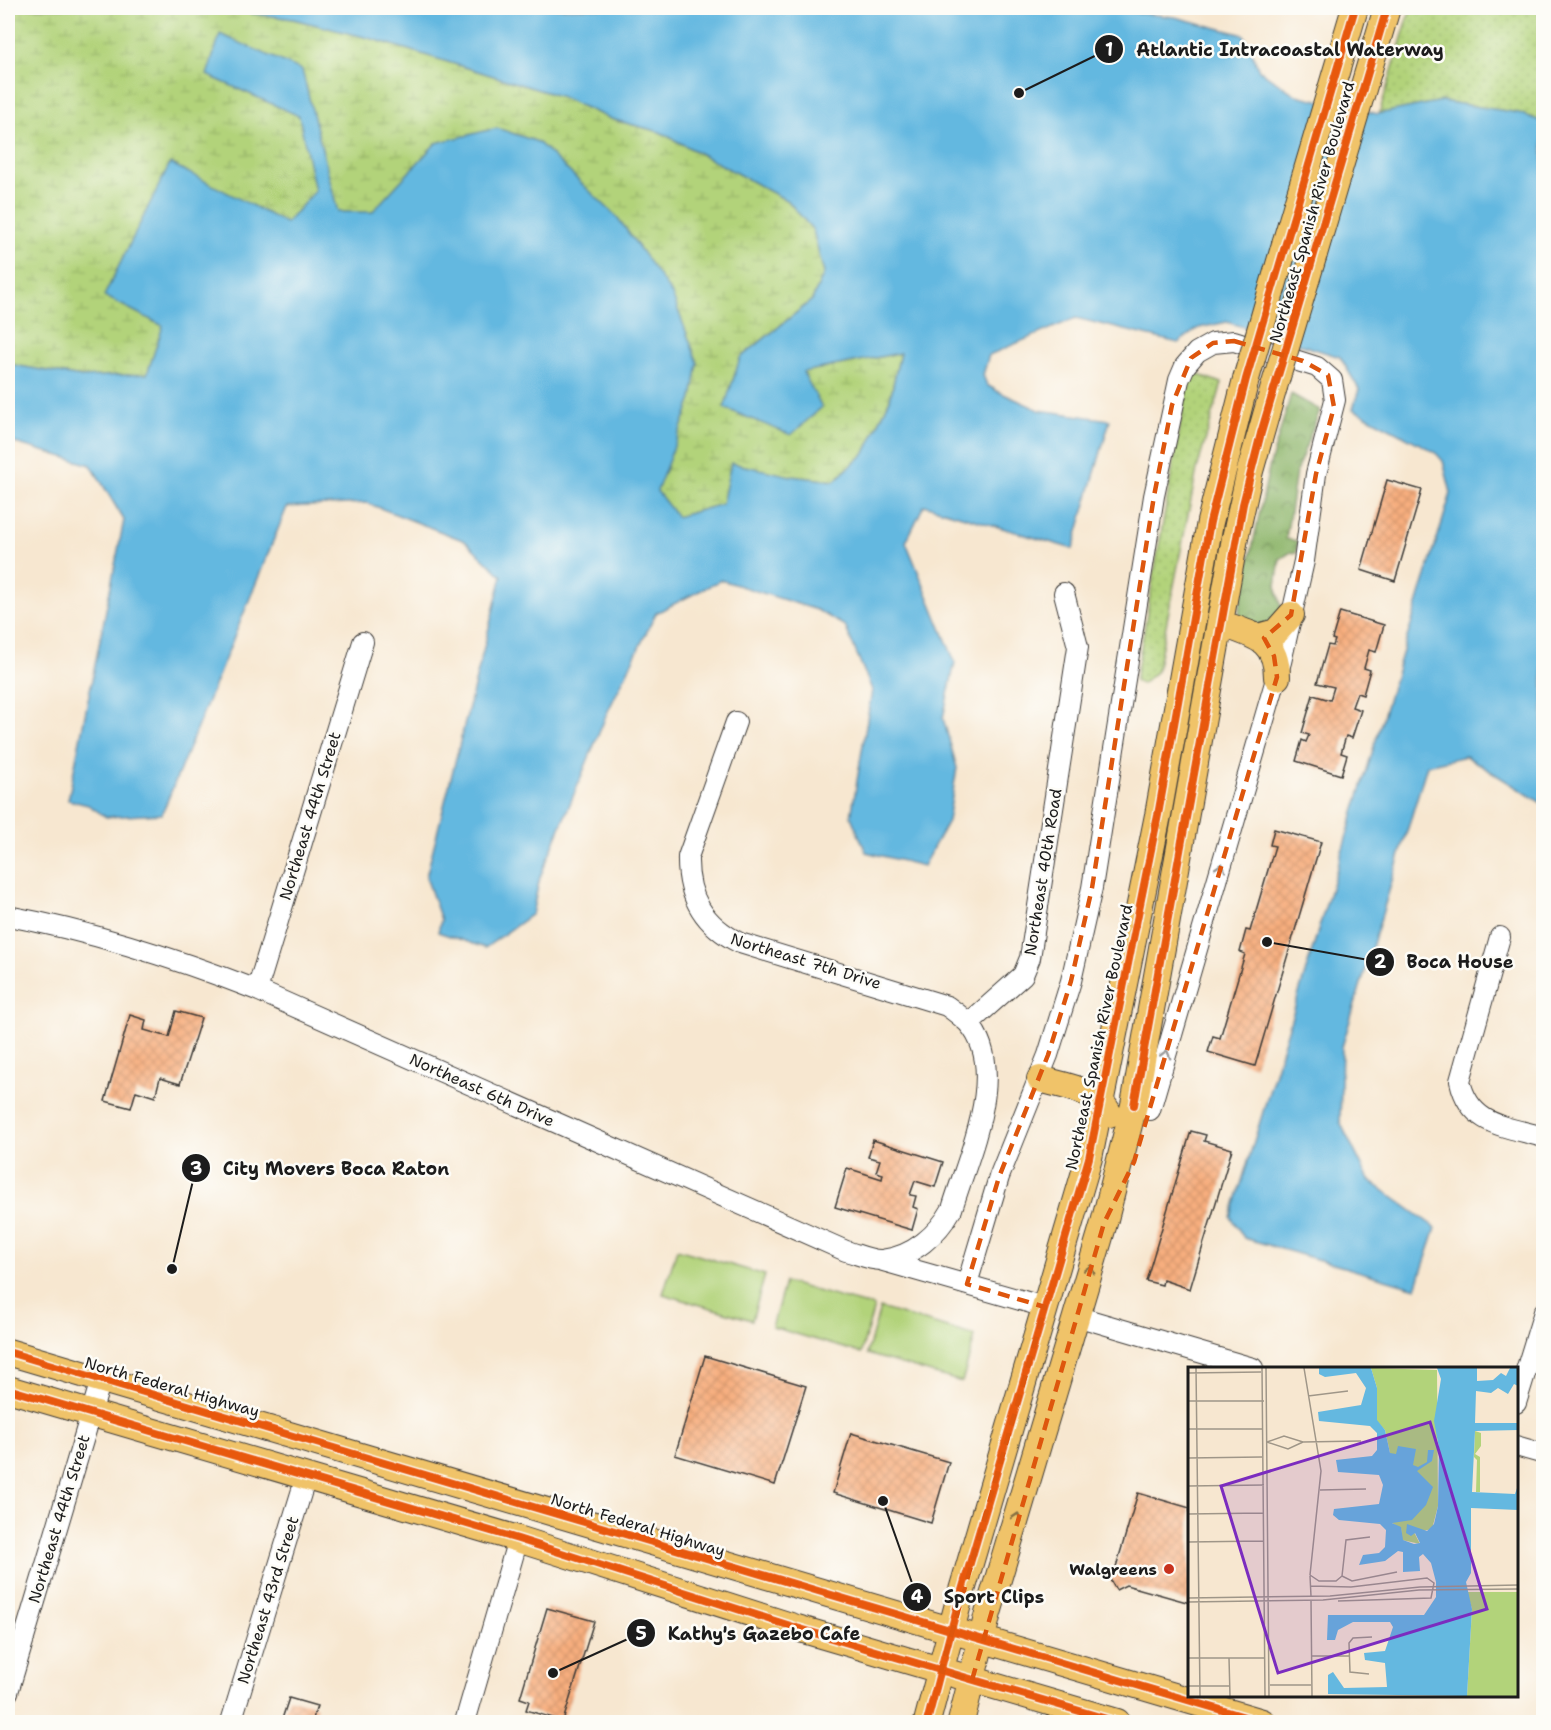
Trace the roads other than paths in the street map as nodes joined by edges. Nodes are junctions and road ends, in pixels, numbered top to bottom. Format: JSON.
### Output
{"nodes":[{"id":1,"x":1355,"y":8,"type":"edge"},
{"id":2,"x":1386,"y":11,"type":"edge"},
{"id":3,"x":1064,"y":593,"type":"dead end"},
{"id":4,"x":1291,"y":615,"type":"junction"},
{"id":5,"x":1220,"y":623,"type":"junction"},
{"id":6,"x":1258,"y":637,"type":"junction"},
{"id":7,"x":363,"y":642,"type":"dead end"},
{"id":8,"x":1277,"y":677,"type":"junction"},
{"id":9,"x":736,"y":722,"type":"dead end"},
{"id":10,"x":8,"y":916,"type":"edge"},
{"id":11,"x":1500,"y":937,"type":"dead end"},
{"id":12,"x":1130,"y":953,"type":"junction"},
{"id":13,"x":257,"y":990,"type":"junction"},
{"id":14,"x":969,"y":1023,"type":"junction"},
{"id":15,"x":1040,"y":1078,"type":"junction"},
{"id":16,"x":1101,"y":1102,"type":"junction"},
{"id":17,"x":1142,"y":1108,"type":"junction"},
{"id":18,"x":1544,"y":1137,"type":"edge"},
{"id":19,"x":1104,"y":1223,"type":"junction"},
{"id":20,"x":881,"y":1260,"type":"junction"},
{"id":21,"x":967,"y":1284,"type":"junction"},
{"id":22,"x":1045,"y":1307,"type":"junction"},
{"id":23,"x":1544,"y":1312,"type":"edge"},
{"id":24,"x":1076,"y":1316,"type":"junction"},
{"id":25,"x":8,"y":1352,"type":"edge"},
{"id":26,"x":1250,"y":1367,"type":"edge"},
{"id":27,"x":101,"y":1380,"type":"junction"},
{"id":28,"x":8,"y":1389,"type":"edge"},
{"id":29,"x":1518,"y":1396,"type":"edge"},
{"id":30,"x":90,"y":1413,"type":"junction"},
{"id":31,"x":1518,"y":1447,"type":"edge"},
{"id":32,"x":1544,"y":1454,"type":"edge"},
{"id":33,"x":306,"y":1477,"type":"junction"},
{"id":34,"x":530,"y":1507,"type":"junction"},
{"id":35,"x":458,"y":1522,"type":"junction"},
{"id":36,"x":590,"y":1524,"type":"junction"},
{"id":37,"x":518,"y":1539,"type":"junction"},
{"id":38,"x":951,"y":1632,"type":"junction"},
{"id":39,"x":981,"y":1641,"type":"junction"},
{"id":40,"x":940,"y":1671,"type":"junction"},
{"id":41,"x":972,"y":1680,"type":"junction"},
{"id":42,"x":8,"y":1692,"type":"edge"},
{"id":43,"x":231,"y":1722,"type":"edge"},
{"id":44,"x":465,"y":1722,"type":"edge"},
{"id":45,"x":927,"y":1722,"type":"edge"},
{"id":46,"x":961,"y":1722,"type":"edge"},
{"id":47,"x":1118,"y":1722,"type":"edge"},
{"id":48,"x":1262,"y":1722,"type":"edge"}],
"edges":[{"from":1,"to":12,"type":"main road","name":"Northeast Spanish River Boulevard","bridge":true},
{"from":2,"to":5,"type":"main road","name":"Northeast Spanish River Boulevard","bridge":true},
{"from":3,"to":14,"type":"street","name":"Northeast 40th Road"},
{"from":4,"to":6,"type":"main road"},
{"from":4,"to":8,"type":"street","name":"Northeast Spanish River Boulevard"},
{"from":4,"to":15,"type":"street","name":"Northeast Spanish River Boulevard"},
{"from":5,"to":6,"type":"main road"},
{"from":5,"to":17,"type":"main road","name":"Northeast Spanish River Boulevard"},
{"from":6,"to":8,"type":"main road"},
{"from":7,"to":13,"type":"street","name":"Northeast 44th Street"},
{"from":17,"to":8,"type":"street","name":"Northeast Spanish River Boulevard","one_way":true},
{"from":9,"to":14,"type":"street","name":"Northeast 7th Drive"},
{"from":10,"to":13,"type":"street","name":"Northeast 6th Drive"},
{"from":11,"to":18,"type":"street"},
{"from":12,"to":16,"type":"main road","name":"Northeast Spanish River Boulevard"},
{"from":12,"to":17,"type":"main road"},
{"from":13,"to":20,"type":"street","name":"Northeast 6th Drive"},
{"from":14,"to":20,"type":"street"},
{"from":15,"to":16,"type":"main road"},
{"from":15,"to":21,"type":"street","name":"Northeast Spanish River Boulevard"},
{"from":16,"to":19,"type":"main road"},
{"from":16,"to":22,"type":"main road","name":"Northeast Spanish River Boulevard"},
{"from":17,"to":19,"type":"main road","name":"Northeast Spanish River Boulevard"},
{"from":24,"to":19,"type":"main road","name":"Northeast Spanish River Boulevard","one_way":true},
{"from":20,"to":21,"type":"street","name":"Northeast 6th Drive"},
{"from":21,"to":22,"type":"street","name":"Northeast 6th Drive"},
{"from":22,"to":38,"type":"main road","name":"Northeast Spanish River Boulevard"},
{"from":23,"to":29,"type":"street"},
{"from":24,"to":26,"type":"street"},
{"from":39,"to":24,"type":"main road","name":"Northeast Spanish River Boulevard","one_way":true},
{"from":25,"to":27,"type":"main road","name":"North Federal Highway"},
{"from":27,"to":30,"type":"street","name":"Northeast 44th Street"},
{"from":27,"to":34,"type":"main road","name":"North Federal Highway"},
{"from":28,"to":30,"type":"main road"},
{"from":30,"to":33,"type":"main road"},
{"from":30,"to":42,"type":"street","name":"Northeast 44th Street"},
{"from":31,"to":32,"type":"street"},
{"from":33,"to":35,"type":"main road"},
{"from":33,"to":43,"type":"street","name":"Northeast 43rd Street"},
{"from":34,"to":35,"type":"main road"},
{"from":34,"to":36,"type":"main road","name":"North Federal Highway"},
{"from":35,"to":37,"type":"main road"},
{"from":36,"to":37,"type":"main road"},
{"from":36,"to":38,"type":"main road","name":"North Federal Highway"},
{"from":37,"to":40,"type":"main road"},
{"from":37,"to":44,"type":"street"},
{"from":38,"to":39,"type":"main road","name":"North Federal Highway"},
{"from":38,"to":40,"type":"main road","name":"Northeast Spanish River Boulevard"},
{"from":39,"to":41,"type":"main road","name":"Northeast Spanish River Boulevard"},
{"from":39,"to":48,"type":"main road","name":"North Federal Highway"},
{"from":40,"to":41,"type":"main road"},
{"from":40,"to":45,"type":"main road","name":"Northeast Spanish River Boulevard"},
{"from":41,"to":46,"type":"main road","name":"Northeast Spanish River Boulevard"},
{"from":41,"to":47,"type":"main road"}]}
